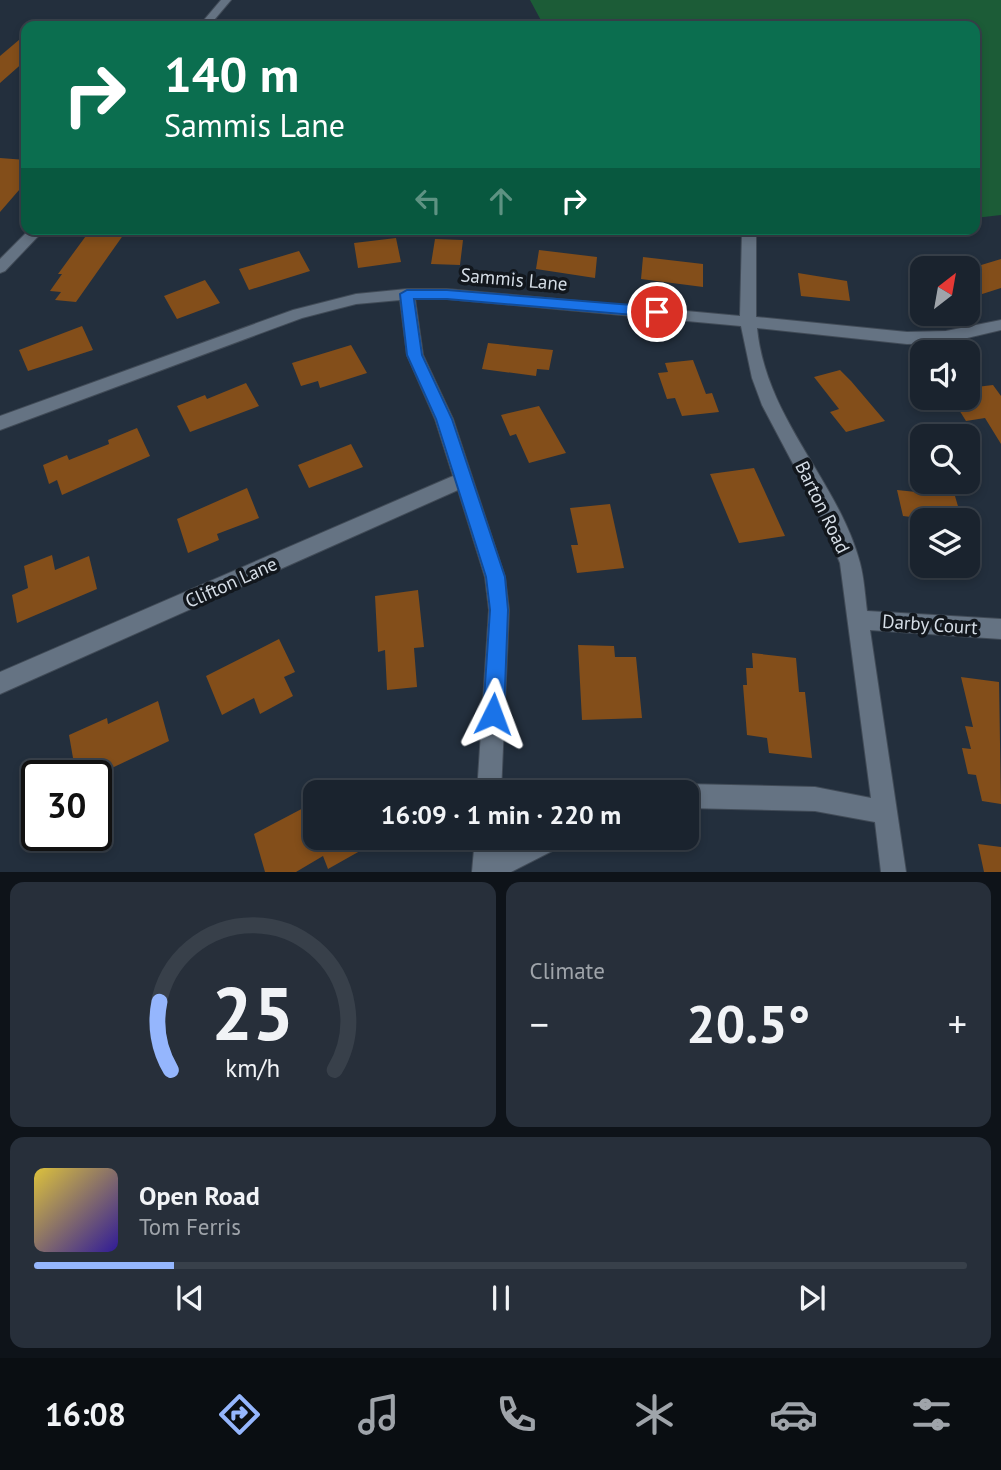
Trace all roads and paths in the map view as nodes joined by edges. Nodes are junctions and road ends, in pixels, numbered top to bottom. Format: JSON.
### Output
{"nodes":[{"id":1,"x":226,"y":0,"type":"edge"},
{"id":2,"x":208,"y":21,"type":"edge"},
{"id":3,"x":32,"y":235,"type":"edge"},
{"id":4,"x":748,"y":235,"type":"edge"},
{"id":5,"x":0,"y":268,"type":"edge"},
{"id":6,"x":407,"y":294,"type":"junction"},
{"id":7,"x":748,"y":322,"type":"junction"},
{"id":8,"x":1001,"y":325,"type":"edge"},
{"id":9,"x":0,"y":423,"type":"edge"},
{"id":10,"x":463,"y":480,"type":"junction"},
{"id":11,"x":859,"y":620,"type":"junction"},
{"id":12,"x":1001,"y":629,"type":"edge"},
{"id":13,"x":0,"y":683,"type":"edge"},
{"id":14,"x":490,"y":780,"type":"edge"},
{"id":15,"x":699,"y":796,"type":"edge"},
{"id":16,"x":884,"y":812,"type":"junction"},
{"id":17,"x":486,"y":850,"type":"edge"},
{"id":18,"x":527,"y":850,"type":"edge"},
{"id":19,"x":484,"y":871,"type":"edge"},
{"id":20,"x":894,"y":872,"type":"edge"}],
"edges":[{"from":1,"to":2,"type":"street"},
{"from":3,"to":5,"type":"street"},
{"from":4,"to":7,"type":"street","name":"Barton Road"},
{"from":6,"to":7,"type":"street","name":"Sammis Lane"},
{"from":6,"to":9,"type":"street","name":"Sammis Lane"},
{"from":6,"to":10,"type":"street"},
{"from":7,"to":8,"type":"street","name":"Sammis Lane"},
{"from":7,"to":11,"type":"street","name":"Barton Road"},
{"from":10,"to":13,"type":"street","name":"Clifton Lane"},
{"from":10,"to":14,"type":"street"},
{"from":11,"to":12,"type":"street","name":"Darby Court"},
{"from":11,"to":16,"type":"street","name":"Barton Road"},
{"from":15,"to":16,"type":"street"},
{"from":16,"to":20,"type":"street","name":"Barton Road"},
{"from":17,"to":19,"type":"street"},
{"from":18,"to":19,"type":"street"}]}
